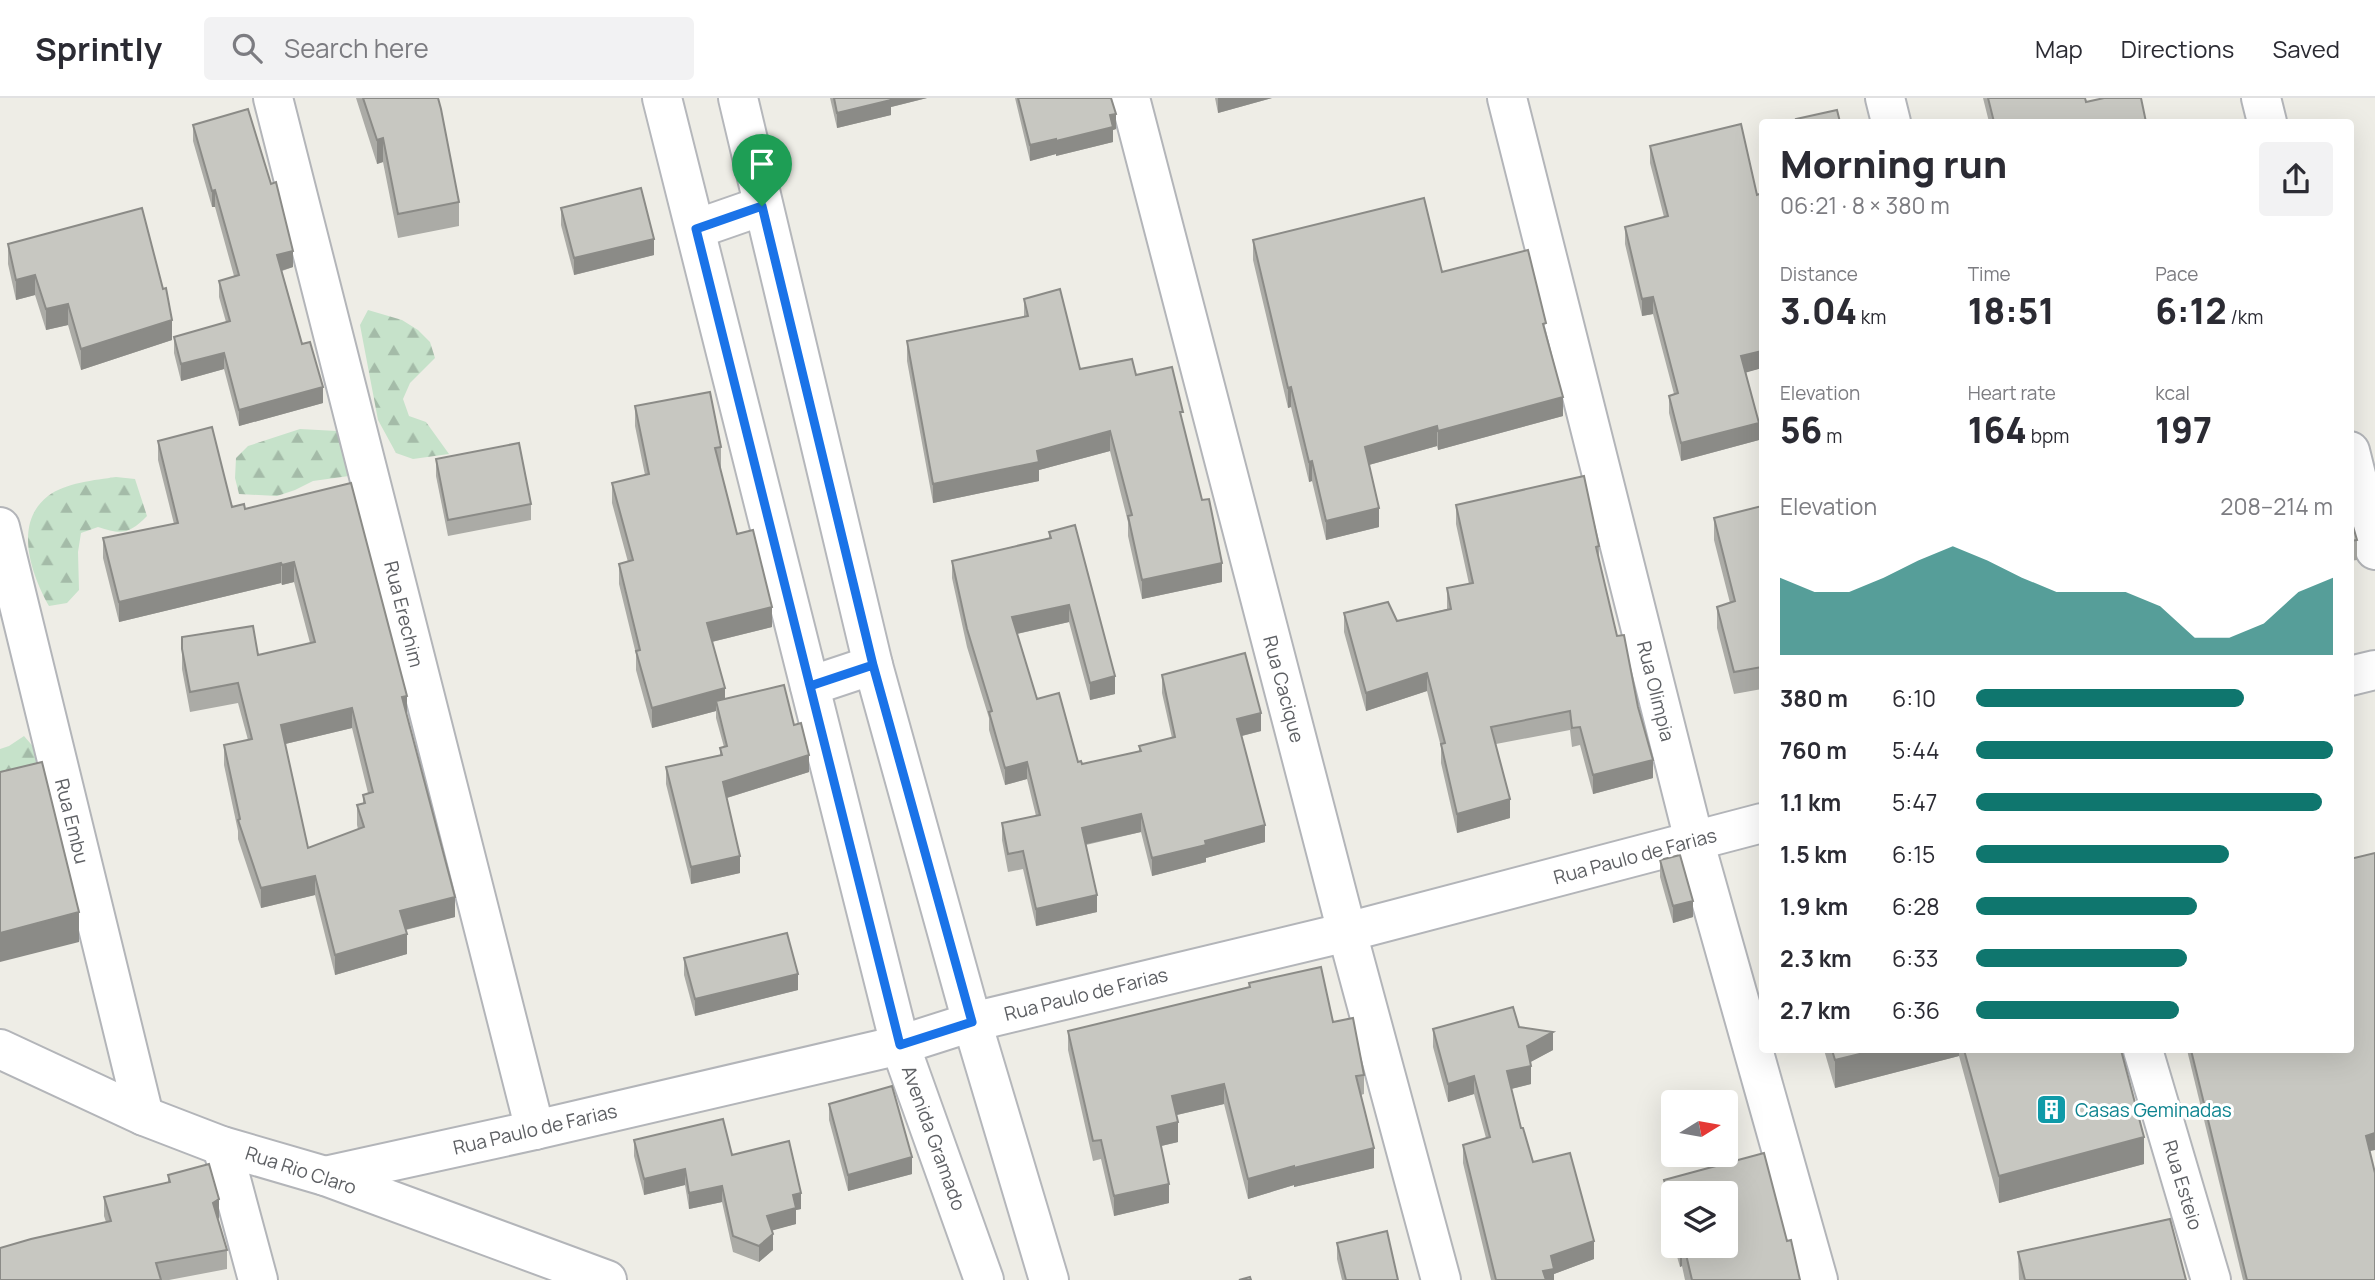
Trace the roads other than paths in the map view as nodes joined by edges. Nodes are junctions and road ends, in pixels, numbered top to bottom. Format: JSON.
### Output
{"nodes":[{"id":1,"x":273,"y":98,"type":"edge"},
{"id":2,"x":662,"y":98,"type":"edge"},
{"id":3,"x":738,"y":98,"type":"edge"},
{"id":4,"x":1130,"y":98,"type":"edge"},
{"id":5,"x":1507,"y":98,"type":"edge"},
{"id":6,"x":1885,"y":98,"type":"edge"},
{"id":7,"x":2261,"y":98,"type":"edge"},
{"id":8,"x":1890,"y":119,"type":"edge"},
{"id":9,"x":2266,"y":119,"type":"edge"},
{"id":10,"x":762,"y":206,"type":"junction"},
{"id":11,"x":696,"y":229,"type":"junction"},
{"id":12,"x":2354,"y":467,"type":"edge"},
{"id":13,"x":0,"y":527,"type":"edge"},
{"id":14,"x":2375,"y":550,"type":"edge"},
{"id":15,"x":873,"y":665,"type":"junction"},
{"id":16,"x":2375,"y":670,"type":"edge"},
{"id":17,"x":2354,"y":675,"type":"edge"},
{"id":18,"x":810,"y":686,"type":"junction"},
{"id":19,"x":1759,"y":824,"type":"edge"},
{"id":20,"x":1694,"y":840,"type":"junction"},
{"id":21,"x":1347,"y":932,"type":"junction"},
{"id":22,"x":972,"y":1022,"type":"junction"},
{"id":23,"x":900,"y":1045,"type":"junction"},
{"id":24,"x":0,"y":1049,"type":"edge"},
{"id":25,"x":2144,"y":1053,"type":"edge"},
{"id":26,"x":145,"y":1116,"type":"junction"},
{"id":27,"x":535,"y":1130,"type":"junction"},
{"id":28,"x":222,"y":1146,"type":"junction"},
{"id":29,"x":325,"y":1176,"type":"junction"},
{"id":30,"x":258,"y":1280,"type":"edge"},
{"id":31,"x":605,"y":1280,"type":"edge"},
{"id":32,"x":984,"y":1280,"type":"edge"},
{"id":33,"x":1049,"y":1280,"type":"edge"},
{"id":34,"x":1441,"y":1280,"type":"edge"},
{"id":35,"x":1818,"y":1280,"type":"edge"},
{"id":36,"x":2211,"y":1280,"type":"edge"}],
"edges":[{"from":1,"to":27,"type":"street","name":"Rua Erechim"},
{"from":2,"to":11,"type":"street","name":"Avenida Gramado"},
{"from":3,"to":10,"type":"street"},
{"from":4,"to":21,"type":"street","name":"Rua Cacique"},
{"from":5,"to":20,"type":"street","name":"Rua Olimpia"},
{"from":6,"to":8,"type":"street"},
{"from":7,"to":9,"type":"street"},
{"from":10,"to":11,"type":"street"},
{"from":10,"to":15,"type":"street"},
{"from":11,"to":18,"type":"street","name":"Avenida Gramado"},
{"from":12,"to":14,"type":"street"},
{"from":13,"to":26,"type":"street","name":"Rua Embu"},
{"from":15,"to":18,"type":"street"},
{"from":15,"to":22,"type":"street"},
{"from":16,"to":17,"type":"street"},
{"from":18,"to":23,"type":"street","name":"Avenida Gramado"},
{"from":19,"to":20,"type":"street","name":"Rua Paulo de Farias"},
{"from":20,"to":21,"type":"street","name":"Rua Paulo de Farias"},
{"from":20,"to":35,"type":"street","name":"Rua Olimpia"},
{"from":21,"to":22,"type":"street","name":"Rua Paulo de Farias"},
{"from":21,"to":34,"type":"street","name":"Rua Cacique"},
{"from":22,"to":23,"type":"street","name":"Rua Paulo de Farias"},
{"from":22,"to":33,"type":"street"},
{"from":23,"to":27,"type":"street","name":"Rua Paulo de Farias"},
{"from":23,"to":32,"type":"street","name":"Avenida Gramado"},
{"from":24,"to":26,"type":"street","name":"Rua Rio Claro"},
{"from":25,"to":36,"type":"street","name":"Rua Esteio"},
{"from":26,"to":28,"type":"street","name":"Rua Rio Claro"},
{"from":27,"to":29,"type":"street","name":"Rua Paulo de Farias"},
{"from":28,"to":29,"type":"street","name":"Rua Rio Claro"},
{"from":28,"to":30,"type":"street"},
{"from":29,"to":31,"type":"street","name":"Rua Rio Claro"}]}
